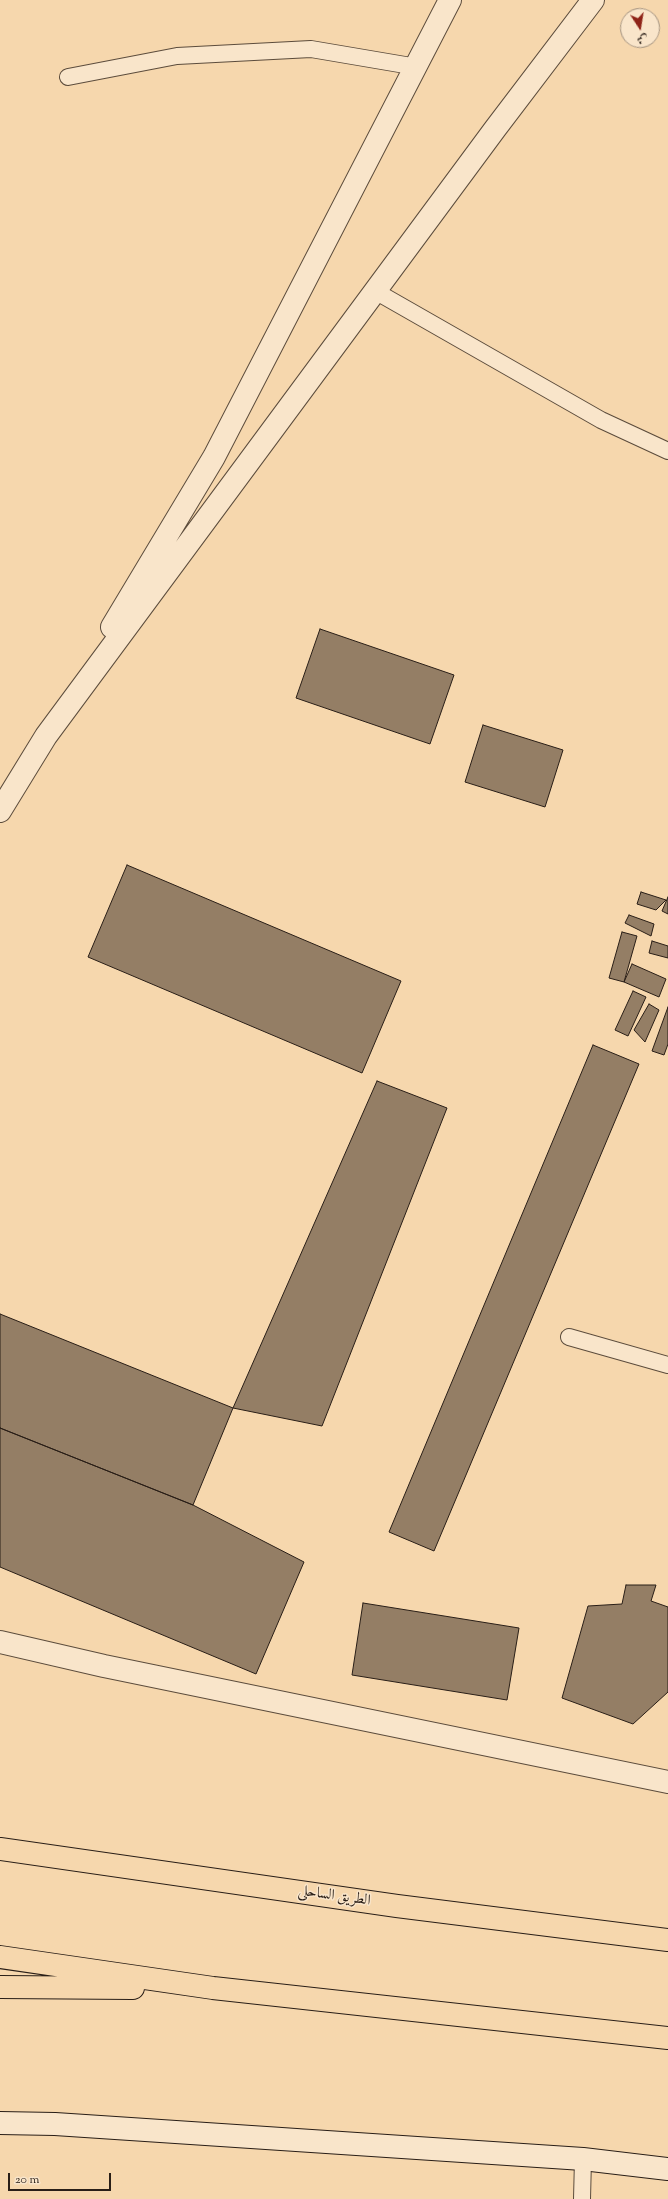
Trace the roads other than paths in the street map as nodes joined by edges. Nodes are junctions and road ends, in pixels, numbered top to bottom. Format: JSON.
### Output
{"nodes":[{"id":1,"x":450,"y":0,"type":"edge"},
{"id":2,"x":593,"y":0,"type":"edge"},
{"id":3,"x":417,"y":67,"type":"junction"},
{"id":4,"x":68,"y":77,"type":"dead end"},
{"id":5,"x":375,"y":291,"type":"junction"},
{"id":6,"x":668,"y":451,"type":"edge"},
{"id":7,"x":46,"y":736,"type":"junction"},
{"id":8,"x":0,"y":812,"type":"edge"},
{"id":9,"x":569,"y":1337,"type":"dead end"},
{"id":10,"x":668,"y":1365,"type":"edge"},
{"id":11,"x":0,"y":1642,"type":"edge"},
{"id":12,"x":668,"y":1782,"type":"edge"},
{"id":13,"x":0,"y":1833,"type":"edge"},
{"id":14,"x":0,"y":1849,"type":"edge"},
{"id":15,"x":55,"y":1858,"type":"junction"},
{"id":16,"x":668,"y":1940,"type":"edge"},
{"id":17,"x":0,"y":1957,"type":"edge"},
{"id":18,"x":0,"y":1987,"type":"edge"},
{"id":19,"x":213,"y":1988,"type":"junction"},
{"id":20,"x":668,"y":2038,"type":"edge"},
{"id":21,"x":0,"y":2123,"type":"edge"},
{"id":22,"x":583,"y":2159,"type":"junction"},
{"id":23,"x":668,"y":2169,"type":"edge"},
{"id":24,"x":582,"y":2199,"type":"edge"}],
"edges":[{"from":1,"to":3,"type":"street"},
{"from":2,"to":5,"type":"street"},
{"from":3,"to":4,"type":"lane"},
{"from":3,"to":7,"type":"street"},
{"from":5,"to":6,"type":"lane"},
{"from":5,"to":7,"type":"street"},
{"from":7,"to":8,"type":"street"},
{"from":9,"to":10,"type":"lane"},
{"from":11,"to":12,"type":"street"},
{"from":13,"to":15,"type":"highway"},
{"from":14,"to":15,"type":"highway","name":"الطريق الساحلى"},
{"from":15,"to":16,"type":"highway","name":"الطريق الساحلى"},
{"from":17,"to":19,"type":"highway"},
{"from":18,"to":19,"type":"highway"},
{"from":19,"to":20,"type":"highway"},
{"from":21,"to":22,"type":"street"},
{"from":22,"to":23,"type":"street"},
{"from":22,"to":24,"type":"lane"}]}
